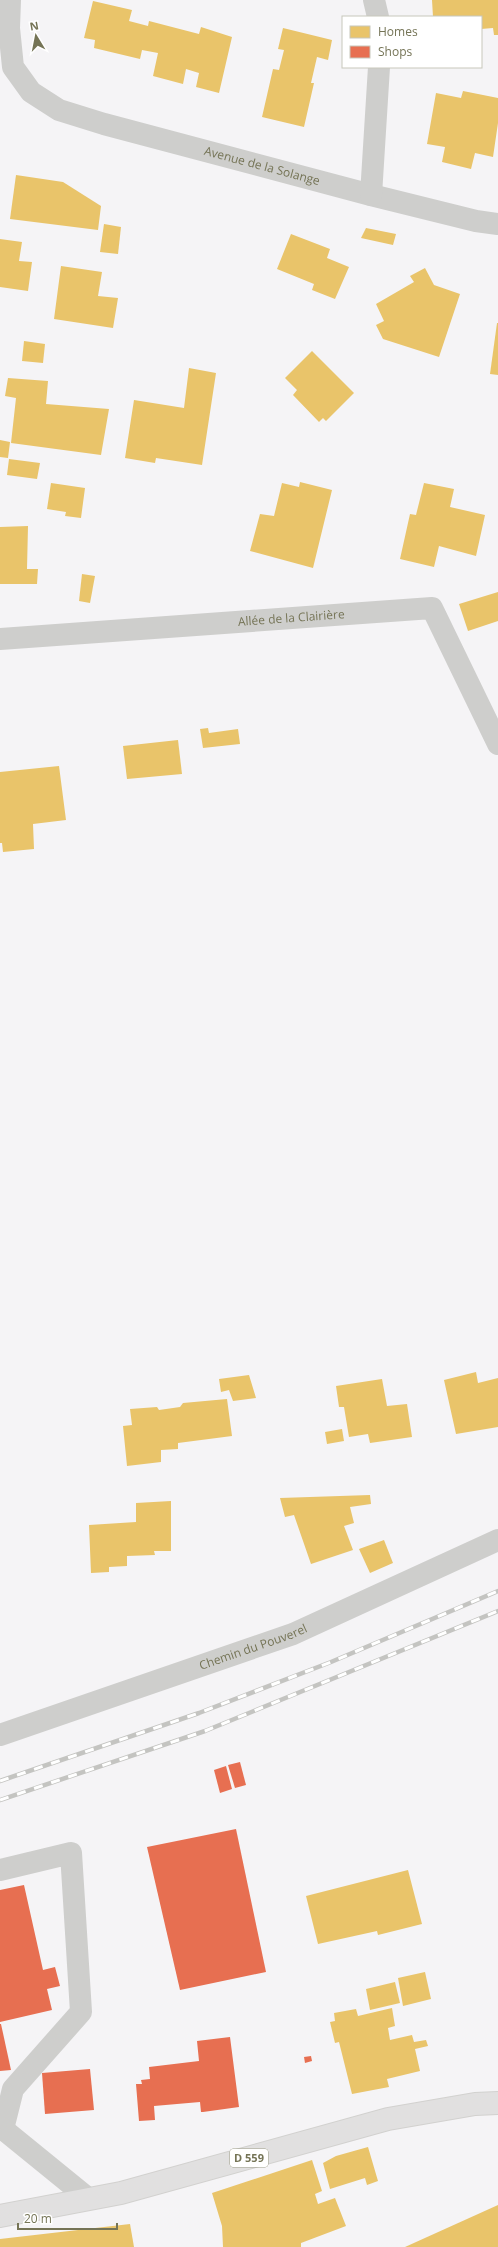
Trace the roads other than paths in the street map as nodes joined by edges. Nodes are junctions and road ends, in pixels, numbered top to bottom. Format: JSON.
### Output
{"nodes":[{"id":1,"x":10,"y":0,"type":"edge"},
{"id":2,"x":374,"y":0,"type":"edge"},
{"id":3,"x":378,"y":16,"type":"edge"},
{"id":4,"x":379,"y":68,"type":"edge"},
{"id":5,"x":371,"y":195,"type":"junction"},
{"id":6,"x":498,"y":224,"type":"edge"},
{"id":7,"x":0,"y":639,"type":"edge"},
{"id":8,"x":498,"y":744,"type":"edge"},
{"id":9,"x":498,"y":1540,"type":"edge"},
{"id":10,"x":0,"y":1736,"type":"edge"},
{"id":11,"x":0,"y":1870,"type":"edge"},
{"id":12,"x":498,"y":2103,"type":"edge"},
{"id":13,"x":2,"y":2129,"type":"edge"},
{"id":14,"x":89,"y":2199,"type":"junction"},
{"id":15,"x":0,"y":2216,"type":"edge"}],
"edges":[{"from":1,"to":5,"type":"street","name":"Avenue de la Solange"},
{"from":2,"to":3,"type":"street"},
{"from":4,"to":5,"type":"street"},
{"from":5,"to":6,"type":"street","name":"Avenue de la Solange"},
{"from":7,"to":8,"type":"street","name":"Allée de la Clairière"},
{"from":9,"to":10,"type":"street","name":"Chemin du Pouverel"},
{"from":11,"to":13,"type":"street"},
{"from":12,"to":14,"type":"main road","number":"D 559"},
{"from":13,"to":14,"type":"street"},
{"from":14,"to":15,"type":"main road","number":"D 559"}]}
